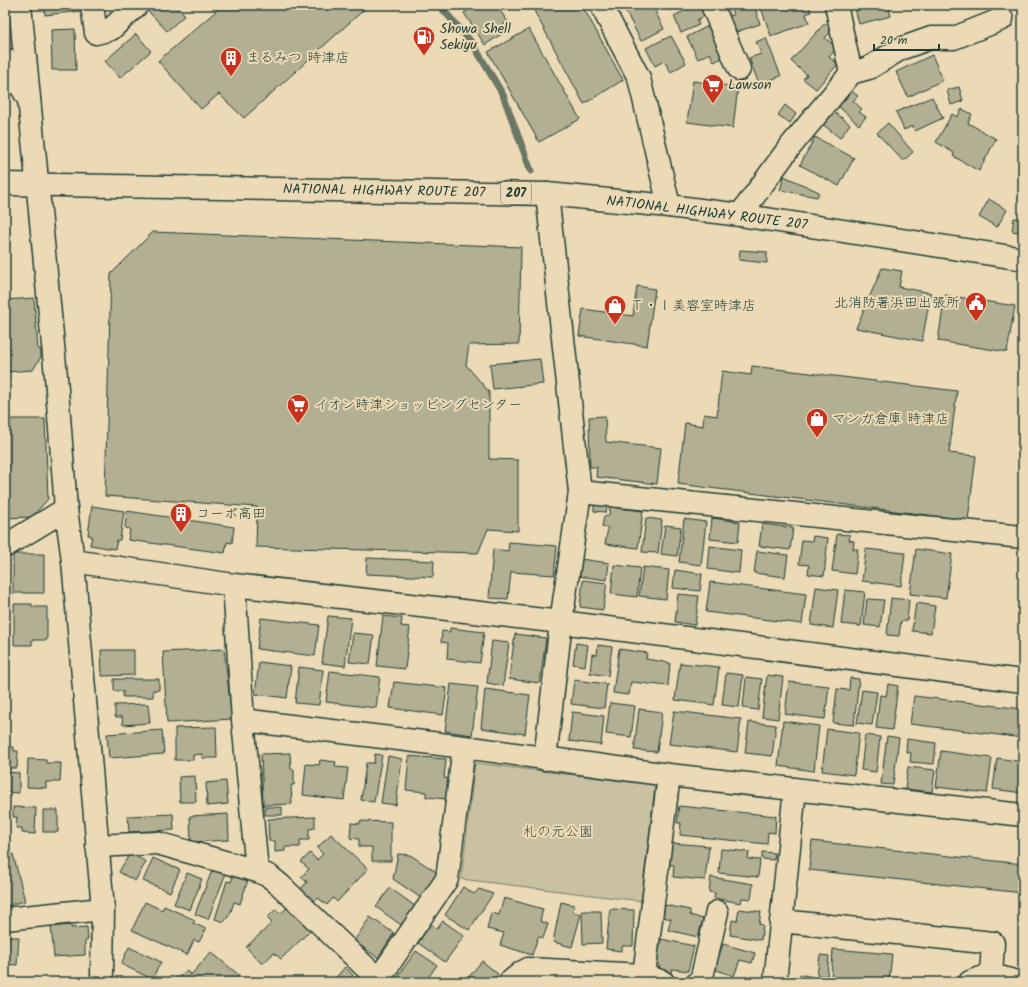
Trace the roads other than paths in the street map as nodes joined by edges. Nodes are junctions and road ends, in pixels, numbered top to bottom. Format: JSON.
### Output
{"nodes":[{"id":1,"x":20,"y":5,"type":"edge"},
{"id":2,"x":92,"y":5,"type":"edge"},
{"id":3,"x":137,"y":5,"type":"edge"},
{"id":4,"x":601,"y":5,"type":"edge"},
{"id":5,"x":712,"y":5,"type":"edge"},
{"id":6,"x":836,"y":5,"type":"edge"},
{"id":7,"x":1002,"y":18,"type":"dead end"},
{"id":8,"x":5,"y":59,"type":"edge"},
{"id":9,"x":739,"y":69,"type":"dead end"},
{"id":10,"x":851,"y":73,"type":"junction"},
{"id":11,"x":29,"y":100,"type":"junction"},
{"id":12,"x":5,"y":184,"type":"edge"},
{"id":13,"x":38,"y":184,"type":"junction"},
{"id":14,"x":547,"y":194,"type":"junction"},
{"id":15,"x":669,"y":206,"type":"junction"},
{"id":16,"x":740,"y":215,"type":"junction"},
{"id":17,"x":1023,"y":259,"type":"edge"},
{"id":18,"x":580,"y":492,"type":"junction"},
{"id":19,"x":66,"y":509,"type":"junction"},
{"id":20,"x":1023,"y":537,"type":"edge"},
{"id":21,"x":5,"y":546,"type":"edge"},
{"id":22,"x":73,"y":561,"type":"junction"},
{"id":23,"x":234,"y":585,"type":"junction"},
{"id":24,"x":562,"y":622,"type":"junction"},
{"id":25,"x":1023,"y":681,"type":"edge"},
{"id":26,"x":242,"y":720,"type":"junction"},
{"id":27,"x":464,"y":747,"type":"junction"},
{"id":28,"x":545,"y":759,"type":"junction"},
{"id":29,"x":669,"y":775,"type":"junction"},
{"id":30,"x":795,"y":789,"type":"junction"},
{"id":31,"x":1023,"y":815,"type":"edge"},
{"id":32,"x":97,"y":846,"type":"junction"},
{"id":33,"x":257,"y":871,"type":"junction"},
{"id":34,"x":103,"y":909,"type":"junction"},
{"id":35,"x":717,"y":912,"type":"dead end"},
{"id":36,"x":5,"y":919,"type":"edge"},
{"id":37,"x":782,"y":921,"type":"junction"},
{"id":38,"x":991,"y":975,"type":"junction"},
{"id":39,"x":102,"y":978,"type":"edge"},
{"id":40,"x":654,"y":979,"type":"edge"},
{"id":41,"x":380,"y":981,"type":"edge"},
{"id":42,"x":510,"y":982,"type":"edge"},
{"id":43,"x":698,"y":982,"type":"edge"},
{"id":44,"x":775,"y":982,"type":"edge"},
{"id":45,"x":970,"y":982,"type":"edge"},
{"id":46,"x":1016,"y":982,"type":"edge"}],
"edges":[{"from":1,"to":11,"type":"main road"},
{"from":2,"to":3,"type":"main road"},
{"from":4,"to":15,"type":"main road"},
{"from":5,"to":9,"type":"main road"},
{"from":6,"to":10,"type":"main road"},
{"from":7,"to":10,"type":"main road"},
{"from":8,"to":11,"type":"main road"},
{"from":10,"to":16,"type":"main road"},
{"from":11,"to":13,"type":"main road"},
{"from":12,"to":13,"type":"main road","name":"NATIONAL HIGHWAY ROUTE 207","number":"207"},
{"from":13,"to":14,"type":"main road","name":"NATIONAL HIGHWAY ROUTE 207","number":"207"},
{"from":13,"to":19,"type":"main road"},
{"from":14,"to":15,"type":"main road","name":"NATIONAL HIGHWAY ROUTE 207","number":"207"},
{"from":14,"to":18,"type":"main road"},
{"from":15,"to":16,"type":"main road","name":"NATIONAL HIGHWAY ROUTE 207","number":"207"},
{"from":16,"to":17,"type":"main road","name":"NATIONAL HIGHWAY ROUTE 207","number":"207"},
{"from":18,"to":20,"type":"main road"},
{"from":18,"to":24,"type":"main road"},
{"from":19,"to":21,"type":"main road"},
{"from":19,"to":22,"type":"main road"},
{"from":22,"to":23,"type":"main road"},
{"from":22,"to":32,"type":"main road"},
{"from":23,"to":24,"type":"main road"},
{"from":23,"to":26,"type":"main road"},
{"from":24,"to":25,"type":"main road"},
{"from":24,"to":28,"type":"main road"},
{"from":26,"to":27,"type":"main road"},
{"from":26,"to":33,"type":"main road"},
{"from":27,"to":28,"type":"main road"},
{"from":27,"to":41,"type":"main road"},
{"from":28,"to":29,"type":"main road"},
{"from":29,"to":30,"type":"main road"},
{"from":29,"to":40,"type":"main road"},
{"from":30,"to":31,"type":"main road"},
{"from":30,"to":37,"type":"main road"},
{"from":32,"to":33,"type":"main road"},
{"from":32,"to":34,"type":"main road"},
{"from":33,"to":41,"type":"main road"},
{"from":34,"to":36,"type":"main road"},
{"from":34,"to":39,"type":"main road"},
{"from":35,"to":43,"type":"main road"},
{"from":37,"to":38,"type":"main road"},
{"from":37,"to":44,"type":"main road"},
{"from":38,"to":45,"type":"main road"},
{"from":38,"to":46,"type":"main road"},
{"from":40,"to":42,"type":"main road"}]}
